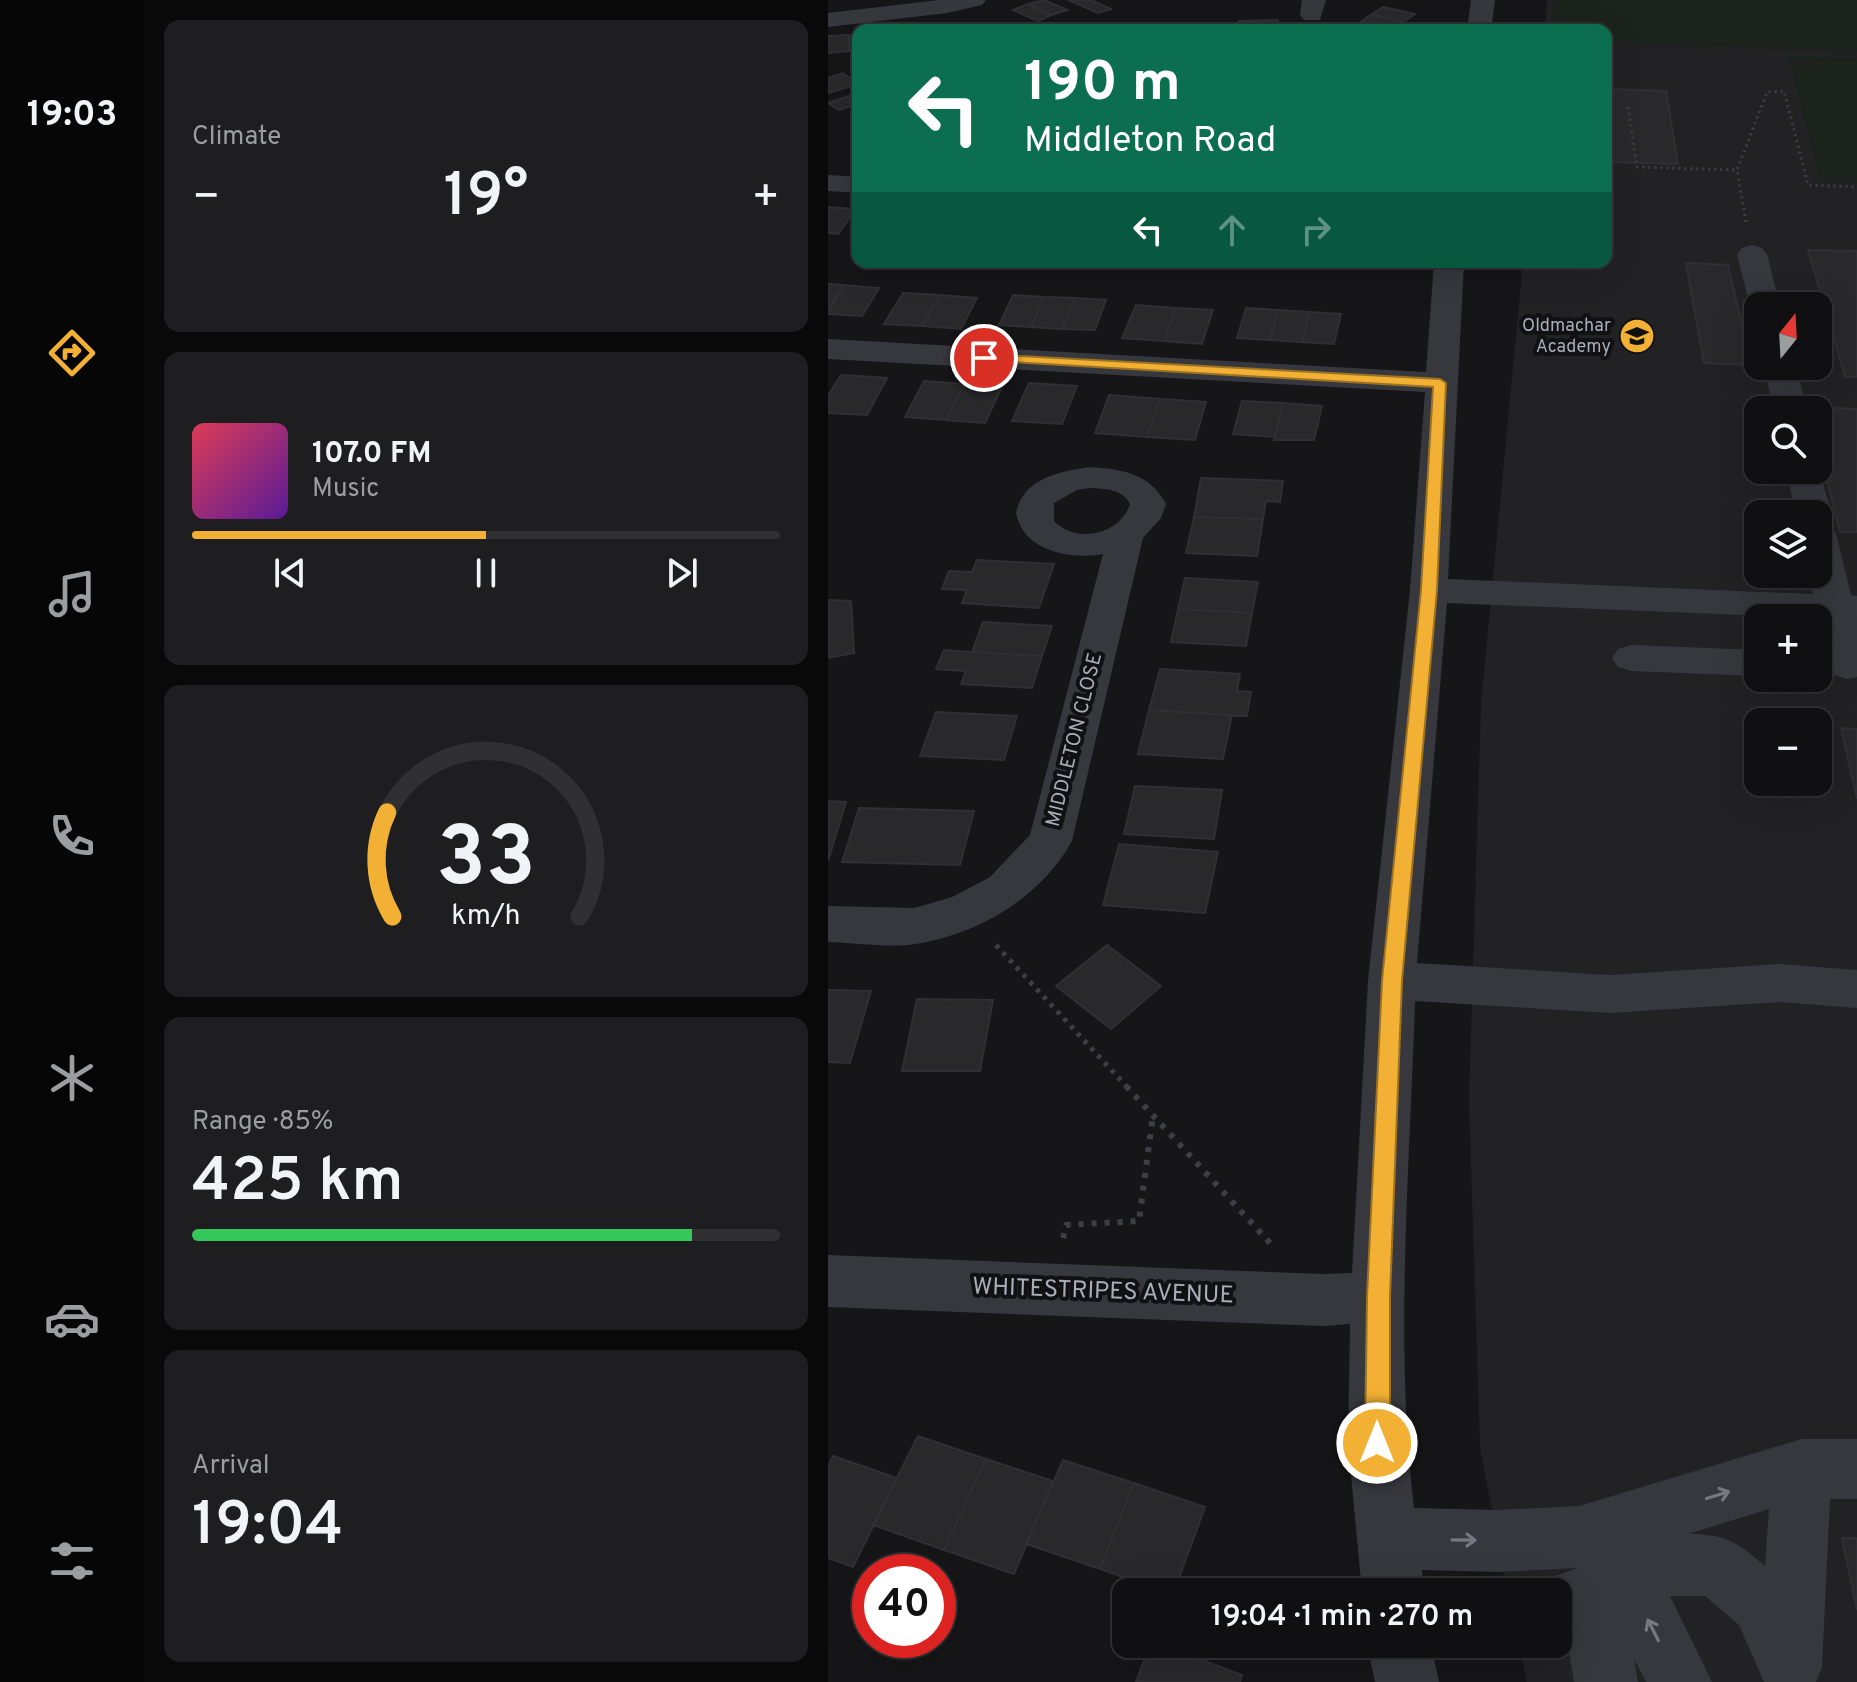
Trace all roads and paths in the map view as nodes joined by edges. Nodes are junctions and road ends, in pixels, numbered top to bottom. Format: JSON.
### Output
{"nodes":[{"id":1,"x":974,"y":0,"type":"edge"},
{"id":2,"x":1483,"y":0,"type":"edge"},
{"id":3,"x":828,"y":20,"type":"edge"},
{"id":4,"x":879,"y":23,"type":"edge"},
{"id":5,"x":1480,"y":24,"type":"edge"},
{"id":6,"x":1628,"y":107,"type":"dead end"},
{"id":7,"x":1737,"y":170,"type":"junction"},
{"id":8,"x":1857,"y":187,"type":"edge"},
{"id":9,"x":1752,"y":254,"type":"joint"},
{"id":10,"x":1449,"y":268,"type":"edge"},
{"id":11,"x":1762,"y":292,"type":"edge"},
{"id":12,"x":828,"y":349,"type":"edge"},
{"id":13,"x":1440,"y":383,"type":"junction"},
{"id":14,"x":1126,"y":535,"type":"dead end"},
{"id":15,"x":1832,"y":571,"type":"edge"},
{"id":16,"x":1429,"y":590,"type":"junction"},
{"id":17,"x":1846,"y":608,"type":"edge"},
{"id":18,"x":1632,"y":658,"type":"dead end"},
{"id":19,"x":1744,"y":662,"type":"edge"},
{"id":20,"x":1841,"y":666,"type":"edge"},
{"id":21,"x":966,"y":911,"type":"junction"},
{"id":22,"x":828,"y":924,"type":"edge"},
{"id":23,"x":1392,"y":981,"type":"junction"},
{"id":24,"x":1857,"y":989,"type":"edge"},
{"id":25,"x":1153,"y":1114,"type":"junction"},
{"id":26,"x":828,"y":1281,"type":"edge"},
{"id":27,"x":1053,"y":1290,"type":"junction"},
{"id":28,"x":1350,"y":1298,"type":"junction"},
{"id":29,"x":1830,"y":1469,"type":"edge"},
{"id":30,"x":1390,"y":1565,"type":"edge"},
{"id":31,"x":1592,"y":1593,"type":"edge"},
{"id":32,"x":1402,"y":1658,"type":"edge"},
{"id":33,"x":1791,"y":1674,"type":"edge"},
{"id":34,"x":1407,"y":1682,"type":"edge"},
{"id":35,"x":1606,"y":1682,"type":"edge"},
{"id":36,"x":1680,"y":1682,"type":"edge"}],
"edges":[{"from":1,"to":4,"type":"street"},
{"from":2,"to":5,"type":"street"},
{"from":3,"to":4,"type":"street"},
{"from":6,"to":7,"type":"path"},
{"from":7,"to":8,"type":"path"},
{"from":7,"to":9,"type":"path"},
{"from":9,"to":11,"type":"street"},
{"from":10,"to":13,"type":"street"},
{"from":12,"to":13,"type":"street"},
{"from":13,"to":16,"type":"street"},
{"from":14,"to":21,"type":"street","name":"MIDDLETON CLOSE"},
{"from":15,"to":17,"type":"street"},
{"from":16,"to":17,"type":"street"},
{"from":16,"to":23,"type":"street"},
{"from":17,"to":20,"type":"street"},
{"from":18,"to":19,"type":"street"},
{"from":21,"to":22,"type":"street","name":"MIDDLETON CLOSE"},
{"from":21,"to":25,"type":"path"},
{"from":23,"to":24,"type":"street"},
{"from":23,"to":28,"type":"street"},
{"from":25,"to":27,"type":"path"},
{"from":25,"to":28,"type":"path"},
{"from":26,"to":27,"type":"street","name":"WHITESTRIPES AVENUE"},
{"from":27,"to":28,"type":"street","name":"WHITESTRIPES AVENUE"},
{"from":28,"to":30,"type":"street"},
{"from":30,"to":29,"type":"street","one_way":true},
{"from":29,"to":33,"type":"street"},
{"from":31,"to":33,"type":"street"},
{"from":31,"to":35,"type":"street"},
{"from":36,"to":31,"type":"street","one_way":true},
{"from":32,"to":34,"type":"street"}]}
